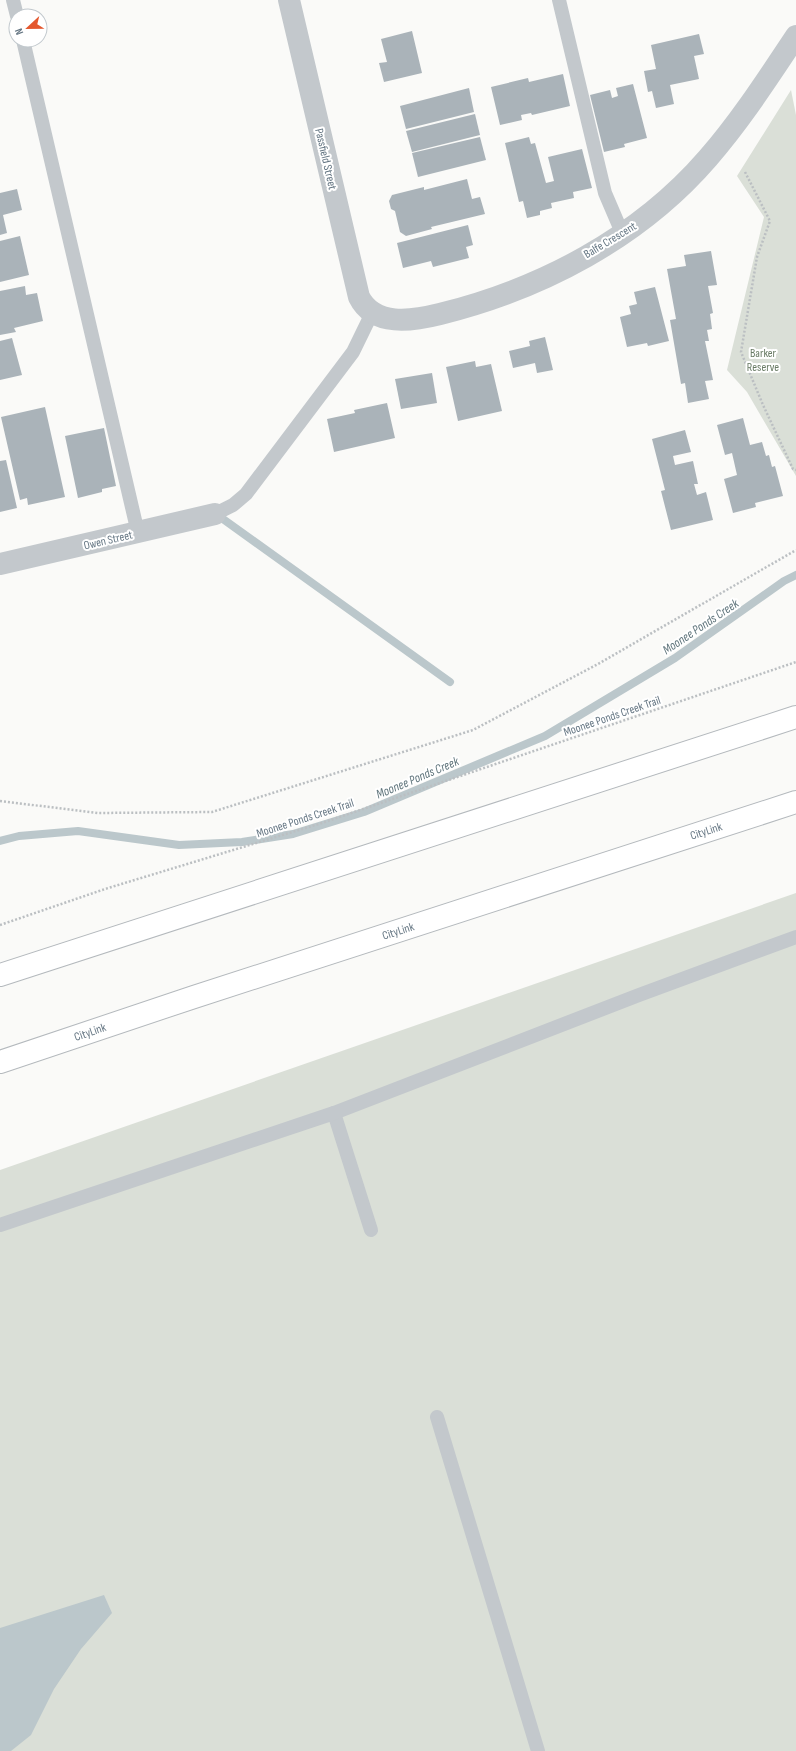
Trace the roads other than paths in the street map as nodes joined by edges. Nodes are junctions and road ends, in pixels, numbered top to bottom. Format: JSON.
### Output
{"nodes":[{"id":1,"x":288,"y":0,"type":"edge"},
{"id":2,"x":559,"y":0,"type":"edge"},
{"id":3,"x":796,"y":36,"type":"edge"},
{"id":4,"x":25,"y":48,"type":"edge"},
{"id":5,"x":623,"y":236,"type":"junction"},
{"id":6,"x":372,"y":313,"type":"junction"},
{"id":7,"x":215,"y":514,"type":"joint"},
{"id":8,"x":138,"y":533,"type":"junction"},
{"id":9,"x":0,"y":564,"type":"edge"},
{"id":10,"x":796,"y":717,"type":"edge"},
{"id":11,"x":796,"y":802,"type":"edge"},
{"id":12,"x":796,"y":937,"type":"edge"},
{"id":13,"x":0,"y":975,"type":"edge"},
{"id":14,"x":0,"y":1062,"type":"edge"},
{"id":15,"x":334,"y":1113,"type":"junction"},
{"id":16,"x":0,"y":1225,"type":"edge"},
{"id":17,"x":371,"y":1230,"type":"dead end"},
{"id":18,"x":437,"y":1417,"type":"dead end"},
{"id":19,"x":538,"y":1751,"type":"edge"}],
"edges":[{"from":1,"to":6,"type":"street","name":"Passfield Street"},
{"from":2,"to":5,"type":"lane"},
{"from":3,"to":5,"type":"street","name":"Balfe Crescent"},
{"from":4,"to":8,"type":"lane"},
{"from":5,"to":6,"type":"street","name":"Balfe Crescent"},
{"from":6,"to":7,"type":"lane"},
{"from":7,"to":8,"type":"street","name":"Owen Street"},
{"from":8,"to":9,"type":"street","name":"Owen Street"},
{"from":10,"to":13,"type":"highway"},
{"from":11,"to":14,"type":"highway","name":"CityLink"},
{"from":12,"to":15,"type":"lane"},
{"from":15,"to":16,"type":"lane"},
{"from":15,"to":17,"type":"lane"},
{"from":18,"to":19,"type":"lane"}]}
